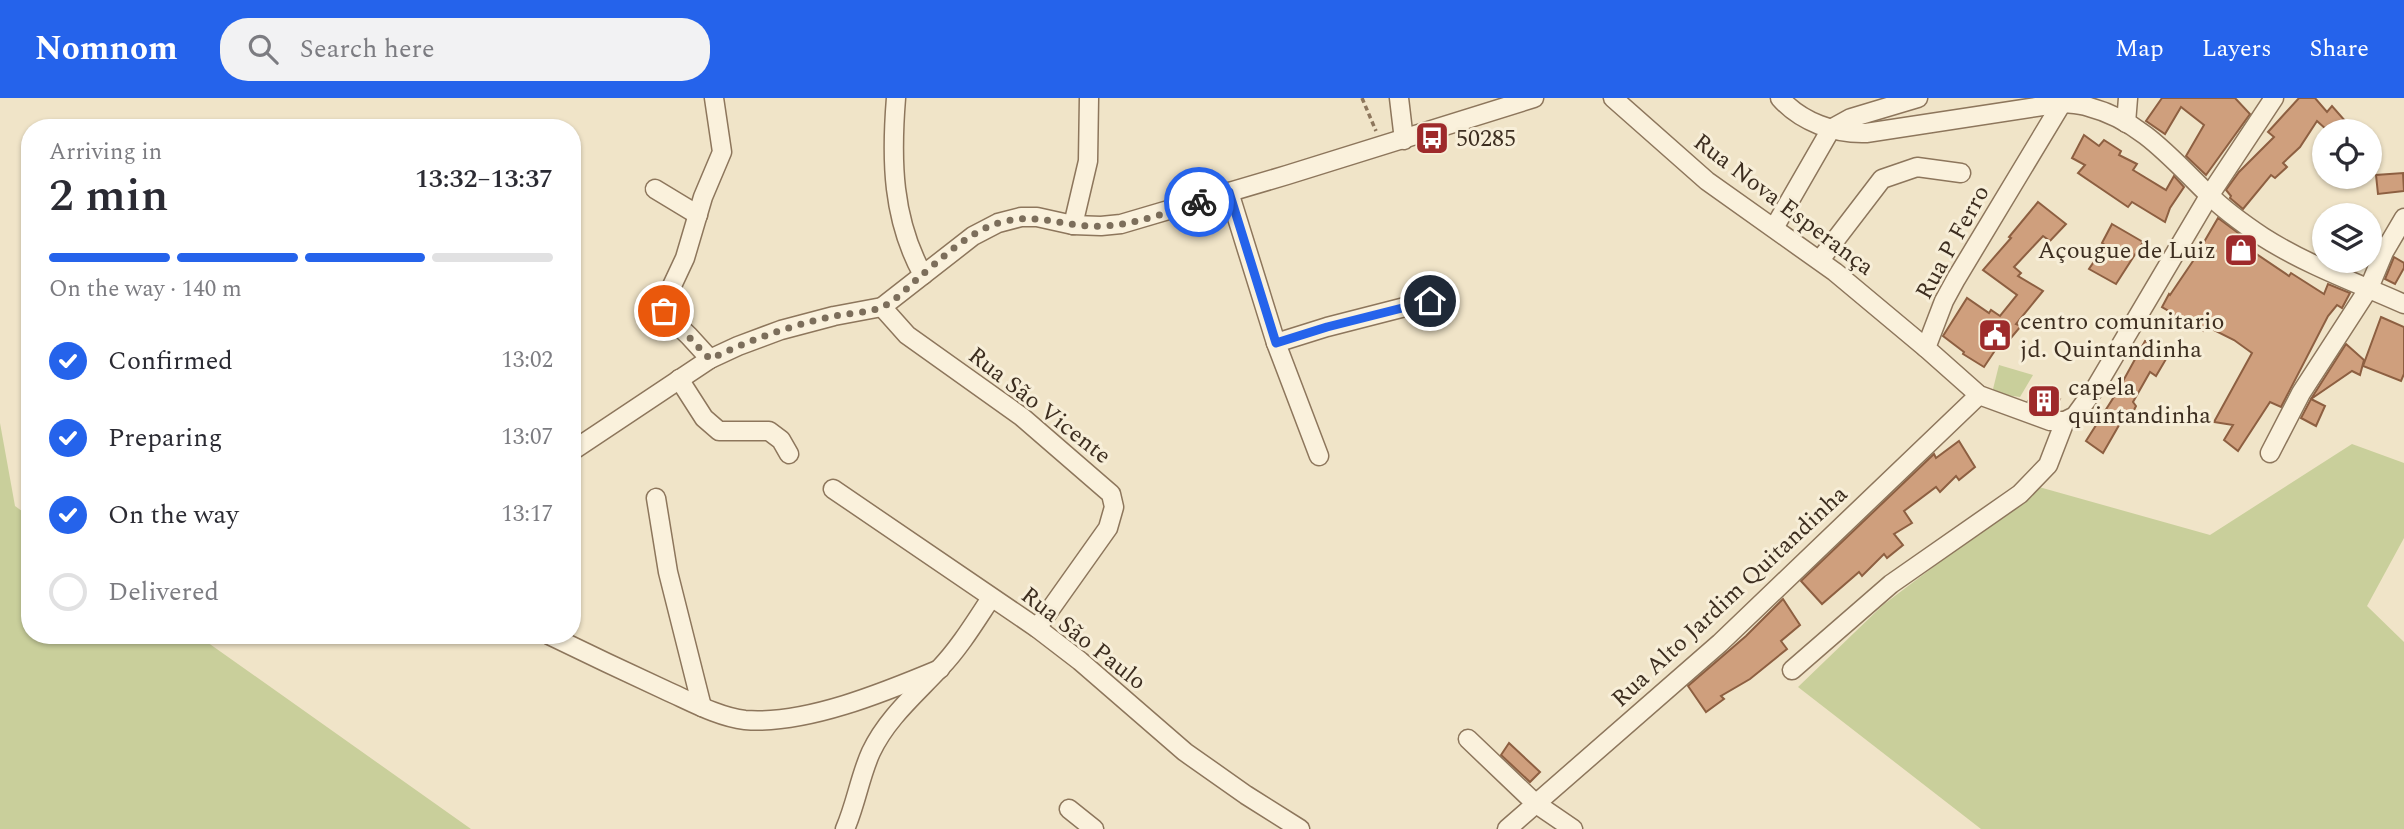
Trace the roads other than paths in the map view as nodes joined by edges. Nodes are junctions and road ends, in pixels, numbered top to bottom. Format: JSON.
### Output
{"nodes":[{"id":1,"x":714,"y":98,"type":"edge"},
{"id":2,"x":896,"y":98,"type":"edge"},
{"id":3,"x":1089,"y":98,"type":"edge"},
{"id":4,"x":1399,"y":98,"type":"edge"},
{"id":5,"x":1534,"y":98,"type":"edge"},
{"id":6,"x":1613,"y":98,"type":"edge"},
{"id":7,"x":1780,"y":98,"type":"edge"},
{"id":8,"x":1918,"y":98,"type":"edge"},
{"id":9,"x":2128,"y":98,"type":"edge"},
{"id":10,"x":2274,"y":98,"type":"edge"},
{"id":11,"x":2062,"y":103,"type":"junction"},
{"id":12,"x":2126,"y":122,"type":"junction"},
{"id":13,"x":1831,"y":129,"type":"junction"},
{"id":14,"x":1404,"y":139,"type":"junction"},
{"id":15,"x":1961,"y":173,"type":"dead end"},
{"id":16,"x":655,"y":189,"type":"dead end"},
{"id":17,"x":1229,"y":192,"type":"junction"},
{"id":18,"x":2210,"y":196,"type":"junction"},
{"id":19,"x":698,"y":215,"type":"junction"},
{"id":20,"x":2404,"y":218,"type":"edge"},
{"id":21,"x":1073,"y":225,"type":"junction"},
{"id":22,"x":1774,"y":228,"type":"junction"},
{"id":23,"x":1819,"y":260,"type":"junction"},
{"id":24,"x":923,"y":275,"type":"junction"},
{"id":25,"x":2369,"y":288,"type":"junction"},
{"id":26,"x":1448,"y":296,"type":"dead end"},
{"id":27,"x":2404,"y":304,"type":"edge"},
{"id":28,"x":882,"y":307,"type":"junction"},
{"id":29,"x":1276,"y":343,"type":"junction"},
{"id":30,"x":1926,"y":348,"type":"junction"},
{"id":31,"x":710,"y":359,"type":"junction"},
{"id":32,"x":679,"y":379,"type":"junction"},
{"id":33,"x":1979,"y":395,"type":"junction"},
{"id":34,"x":2064,"y":421,"type":"junction"},
{"id":35,"x":581,"y":445,"type":"edge"},
{"id":36,"x":2270,"y":453,"type":"dead end"},
{"id":37,"x":789,"y":454,"type":"dead end"},
{"id":38,"x":1319,"y":456,"type":"dead end"},
{"id":39,"x":833,"y":489,"type":"dead end"},
{"id":40,"x":656,"y":498,"type":"dead end"},
{"id":41,"x":991,"y":598,"type":"junction"},
{"id":42,"x":1037,"y":628,"type":"junction"},
{"id":43,"x":568,"y":644,"type":"edge"},
{"id":44,"x":940,"y":668,"type":"junction"},
{"id":45,"x":1792,"y":670,"type":"dead end"},
{"id":46,"x":702,"y":707,"type":"junction"},
{"id":47,"x":1468,"y":739,"type":"dead end"},
{"id":48,"x":1535,"y":803,"type":"junction"},
{"id":49,"x":1069,"y":809,"type":"dead end"},
{"id":50,"x":845,"y":829,"type":"edge"},
{"id":51,"x":1094,"y":829,"type":"edge"},
{"id":52,"x":1300,"y":829,"type":"edge"},
{"id":53,"x":1507,"y":829,"type":"edge"},
{"id":54,"x":1573,"y":829,"type":"edge"}],
"edges":[{"from":1,"to":19,"type":"street"},
{"from":2,"to":24,"type":"street"},
{"from":3,"to":21,"type":"street"},
{"from":4,"to":14,"type":"street"},
{"from":5,"to":14,"type":"street"},
{"from":6,"to":22,"type":"street","name":"Rua Nova Esperança"},
{"from":7,"to":13,"type":"street"},
{"from":8,"to":13,"type":"street"},
{"from":9,"to":12,"type":"street"},
{"from":10,"to":18,"type":"street"},
{"from":11,"to":12,"type":"street"},
{"from":11,"to":13,"type":"street"},
{"from":11,"to":30,"type":"street","name":"Rua P Ferro"},
{"from":12,"to":18,"type":"street"},
{"from":13,"to":22,"type":"street"},
{"from":14,"to":17,"type":"street"},
{"from":15,"to":23,"type":"street"},
{"from":16,"to":19,"type":"street"},
{"from":17,"to":21,"type":"street"},
{"from":17,"to":29,"type":"street"},
{"from":18,"to":25,"type":"street"},
{"from":18,"to":34,"type":"street"},
{"from":19,"to":31,"type":"street"},
{"from":20,"to":25,"type":"street"},
{"from":21,"to":24,"type":"street"},
{"from":22,"to":23,"type":"street","name":"Rua Nova Esperança"},
{"from":23,"to":30,"type":"street","name":"Rua Nova Esperança"},
{"from":24,"to":28,"type":"street"},
{"from":25,"to":27,"type":"street"},
{"from":25,"to":36,"type":"street"},
{"from":26,"to":29,"type":"street"},
{"from":28,"to":31,"type":"street"},
{"from":28,"to":42,"type":"street","name":"Rua São Vicente"},
{"from":29,"to":38,"type":"street"},
{"from":30,"to":33,"type":"street"},
{"from":31,"to":32,"type":"street"},
{"from":32,"to":35,"type":"street"},
{"from":32,"to":37,"type":"street"},
{"from":33,"to":34,"type":"street"},
{"from":33,"to":48,"type":"street","name":"Rua Alto Jardim Quitandinha"},
{"from":34,"to":45,"type":"street"},
{"from":39,"to":41,"type":"street","name":"Rua São Paulo"},
{"from":40,"to":46,"type":"street"},
{"from":41,"to":42,"type":"street","name":"Rua São Paulo"},
{"from":41,"to":44,"type":"street"},
{"from":42,"to":52,"type":"street","name":"Rua São Paulo"},
{"from":43,"to":46,"type":"street"},
{"from":44,"to":46,"type":"street"},
{"from":44,"to":50,"type":"street"},
{"from":47,"to":48,"type":"street"},
{"from":48,"to":53,"type":"street","name":"Rua Alto Jardim Quitandinha"},
{"from":48,"to":54,"type":"street"},
{"from":49,"to":51,"type":"street"}]}
